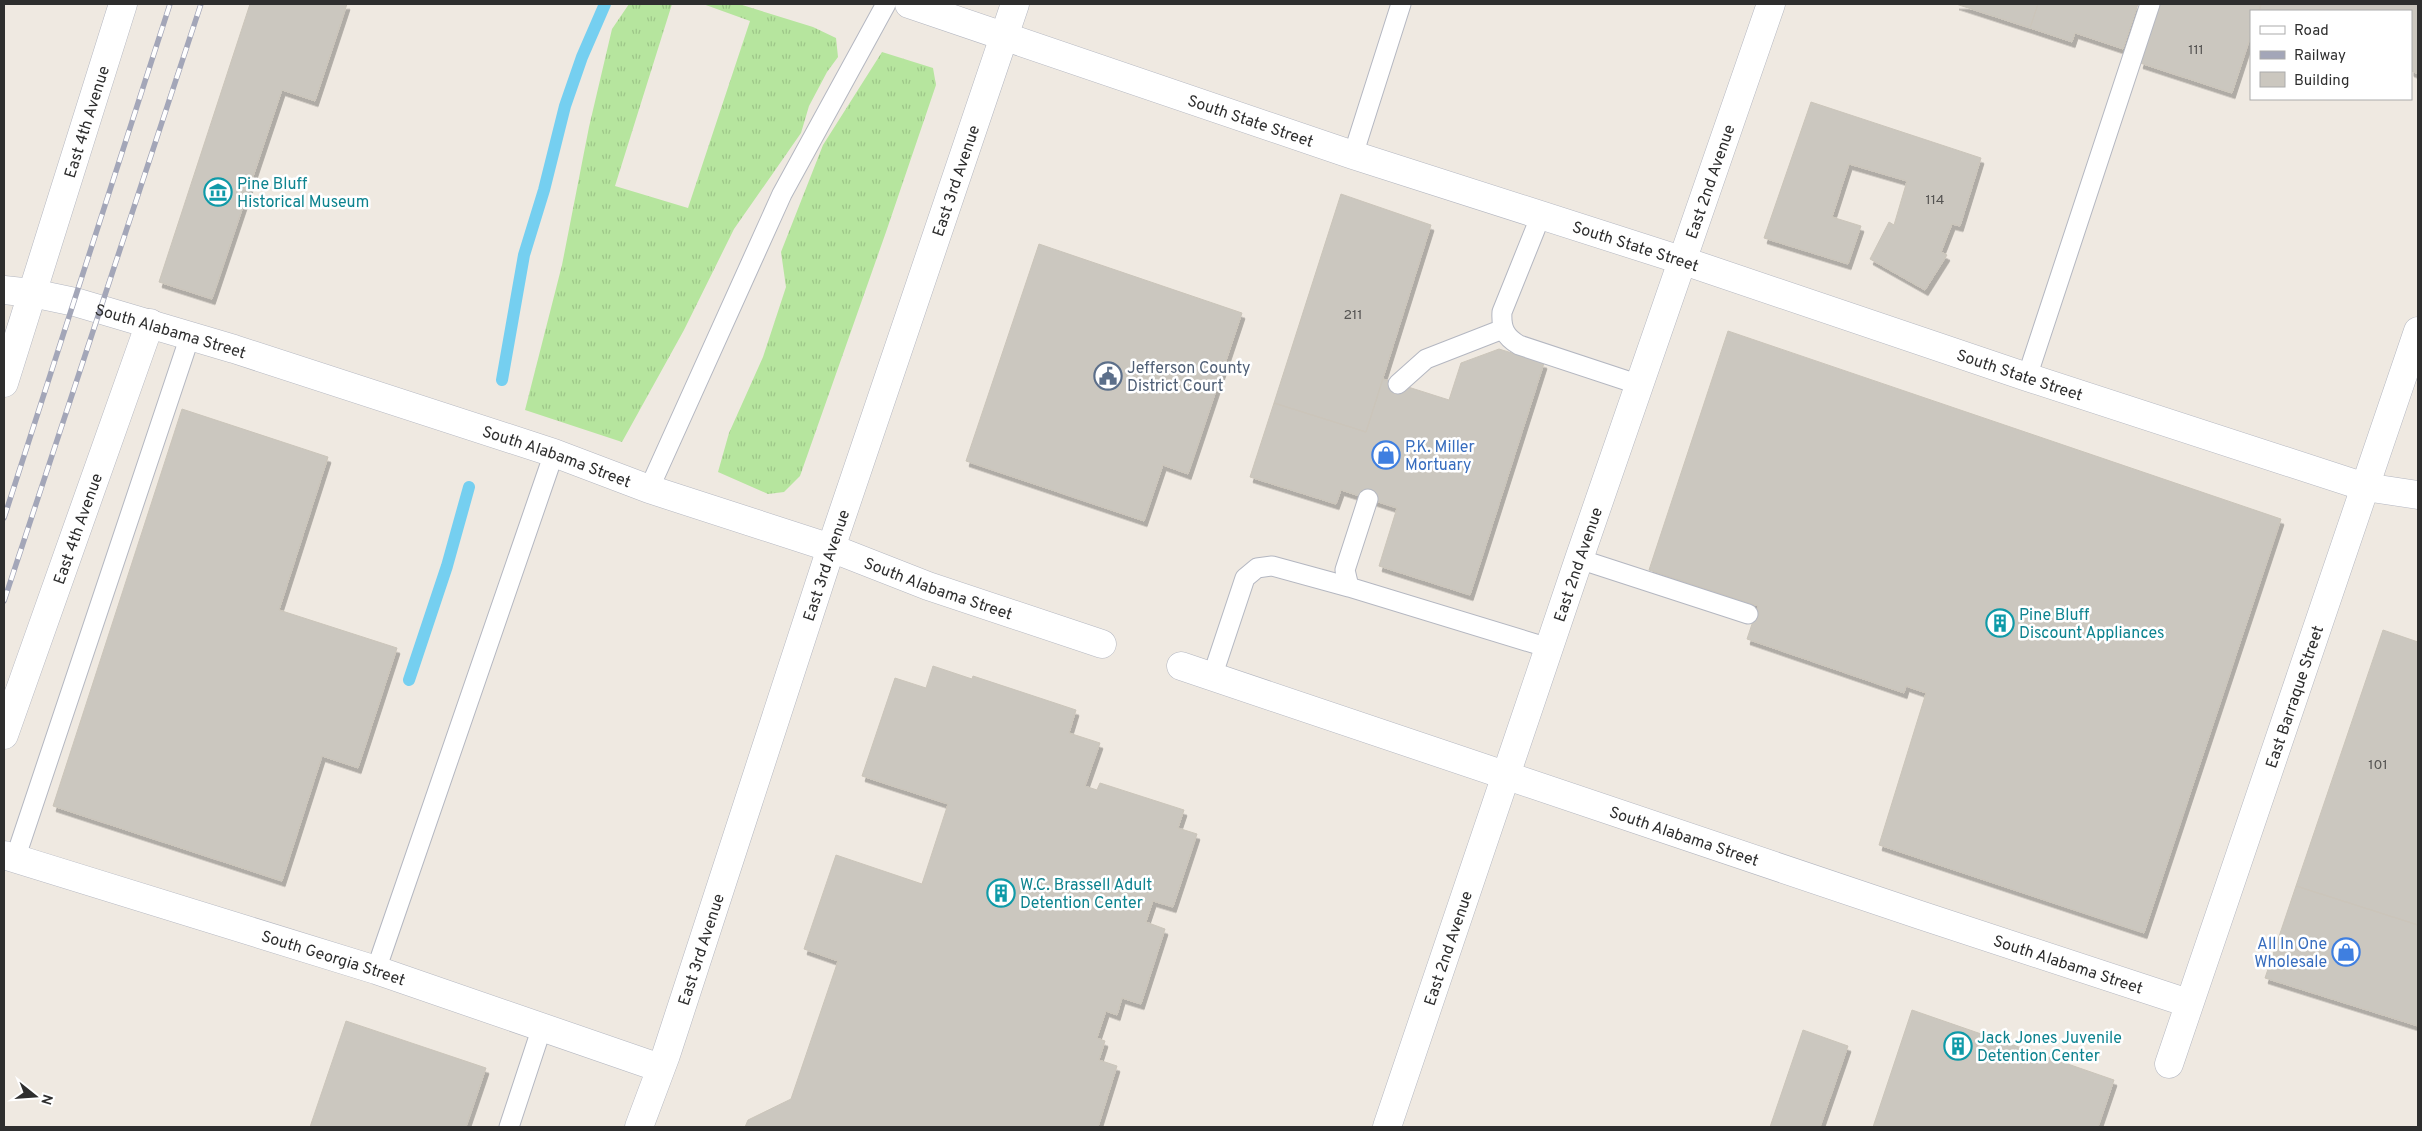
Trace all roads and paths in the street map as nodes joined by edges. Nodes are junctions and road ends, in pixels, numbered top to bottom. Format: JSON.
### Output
{"nodes":[{"id":1,"x":123,"y":4,"type":"edge"},
{"id":2,"x":886,"y":4,"type":"edge"},
{"id":3,"x":909,"y":4,"type":"edge"},
{"id":4,"x":1015,"y":4,"type":"edge"},
{"id":5,"x":1401,"y":4,"type":"edge"},
{"id":6,"x":1771,"y":4,"type":"edge"},
{"id":7,"x":2150,"y":4,"type":"edge"},
{"id":8,"x":1005,"y":35,"type":"junction"},
{"id":9,"x":1353,"y":155,"type":"junction"},
{"id":10,"x":1541,"y":215,"type":"junction"},
{"id":11,"x":1684,"y":261,"type":"junction"},
{"id":12,"x":4,"y":290,"type":"edge"},
{"id":13,"x":32,"y":293,"type":"junction"},
{"id":14,"x":150,"y":323,"type":"junction"},
{"id":15,"x":1504,"y":329,"type":"junction"},
{"id":16,"x":2418,"y":331,"type":"edge"},
{"id":17,"x":190,"y":336,"type":"junction"},
{"id":18,"x":2027,"y":377,"type":"junction"},
{"id":19,"x":4,"y":383,"type":"edge"},
{"id":20,"x":1398,"y":384,"type":"dead end"},
{"id":21,"x":1640,"y":385,"type":"junction"},
{"id":22,"x":554,"y":453,"type":"junction"},
{"id":23,"x":2365,"y":487,"type":"junction"},
{"id":24,"x":649,"y":490,"type":"junction"},
{"id":25,"x":2418,"y":495,"type":"edge"},
{"id":26,"x":1368,"y":499,"type":"dead end"},
{"id":27,"x":832,"y":548,"type":"junction"},
{"id":28,"x":1580,"y":559,"type":"junction"},
{"id":29,"x":1349,"y":587,"type":"junction"},
{"id":30,"x":1748,"y":614,"type":"dead end"},
{"id":31,"x":1102,"y":644,"type":"dead end"},
{"id":32,"x":1549,"y":648,"type":"junction"},
{"id":33,"x":1181,"y":666,"type":"dead end"},
{"id":34,"x":1212,"y":677,"type":"junction"},
{"id":35,"x":4,"y":735,"type":"edge"},
{"id":36,"x":1506,"y":775,"type":"junction"},
{"id":37,"x":9,"y":857,"type":"edge"},
{"id":38,"x":376,"y":970,"type":"junction"},
{"id":39,"x":2188,"y":1003,"type":"junction"},
{"id":40,"x":542,"y":1027,"type":"junction"},
{"id":41,"x":2169,"y":1064,"type":"dead end"},
{"id":42,"x":660,"y":1068,"type":"junction"},
{"id":43,"x":508,"y":1127,"type":"edge"},
{"id":44,"x":639,"y":1127,"type":"edge"},
{"id":45,"x":1387,"y":1127,"type":"edge"}],
"edges":[{"from":1,"to":13,"type":"street","name":"East 4th Avenue"},
{"from":2,"to":24,"type":"lane"},
{"from":3,"to":8,"type":"street","name":"South State Street"},
{"from":4,"to":8,"type":"street","name":"East 3rd Avenue"},
{"from":5,"to":9,"type":"lane"},
{"from":6,"to":11,"type":"street","name":"East 2nd Avenue"},
{"from":7,"to":18,"type":"lane"},
{"from":8,"to":9,"type":"street","name":"South State Street"},
{"from":8,"to":27,"type":"street","name":"East 3rd Avenue"},
{"from":9,"to":10,"type":"street","name":"South State Street"},
{"from":10,"to":11,"type":"street","name":"South State Street"},
{"from":10,"to":15,"type":"lane"},
{"from":11,"to":18,"type":"street","name":"South State Street"},
{"from":11,"to":21,"type":"street","name":"East 2nd Avenue"},
{"from":12,"to":13,"type":"street","name":"South Alabama Street"},
{"from":13,"to":14,"type":"street","name":"South Alabama Street"},
{"from":13,"to":19,"type":"street","name":"East 4th Avenue"},
{"from":14,"to":17,"type":"street","name":"South Alabama Street"},
{"from":14,"to":35,"type":"street","name":"East 4th Avenue"},
{"from":15,"to":20,"type":"lane"},
{"from":15,"to":21,"type":"lane"},
{"from":16,"to":23,"type":"street","name":"East Barraque Street"},
{"from":17,"to":22,"type":"street","name":"South Alabama Street"},
{"from":17,"to":37,"type":"lane"},
{"from":18,"to":23,"type":"street","name":"South State Street"},
{"from":21,"to":28,"type":"street","name":"East 2nd Avenue"},
{"from":22,"to":24,"type":"street","name":"South Alabama Street"},
{"from":22,"to":38,"type":"lane"},
{"from":23,"to":25,"type":"street","name":"South State Street"},
{"from":23,"to":39,"type":"street","name":"East Barraque Street"},
{"from":24,"to":27,"type":"street","name":"South Alabama Street"},
{"from":26,"to":29,"type":"lane"},
{"from":27,"to":31,"type":"street","name":"South Alabama Street"},
{"from":27,"to":42,"type":"street","name":"East 3rd Avenue"},
{"from":28,"to":30,"type":"lane"},
{"from":28,"to":32,"type":"street","name":"East 2nd Avenue"},
{"from":29,"to":32,"type":"lane"},
{"from":29,"to":34,"type":"lane"},
{"from":32,"to":36,"type":"street","name":"East 2nd Avenue"},
{"from":33,"to":34,"type":"street","name":"South Alabama Street"},
{"from":34,"to":36,"type":"street","name":"South Alabama Street"},
{"from":36,"to":39,"type":"street","name":"South Alabama Street"},
{"from":36,"to":45,"type":"street","name":"East 2nd Avenue"},
{"from":37,"to":38,"type":"street","name":"South Georgia Street"},
{"from":38,"to":40,"type":"street","name":"South Georgia Street"},
{"from":39,"to":41,"type":"street","name":"East Barraque Street"},
{"from":40,"to":42,"type":"street","name":"South Georgia Street"},
{"from":40,"to":43,"type":"lane"},
{"from":42,"to":44,"type":"street","name":"East 3rd Avenue"}]}
